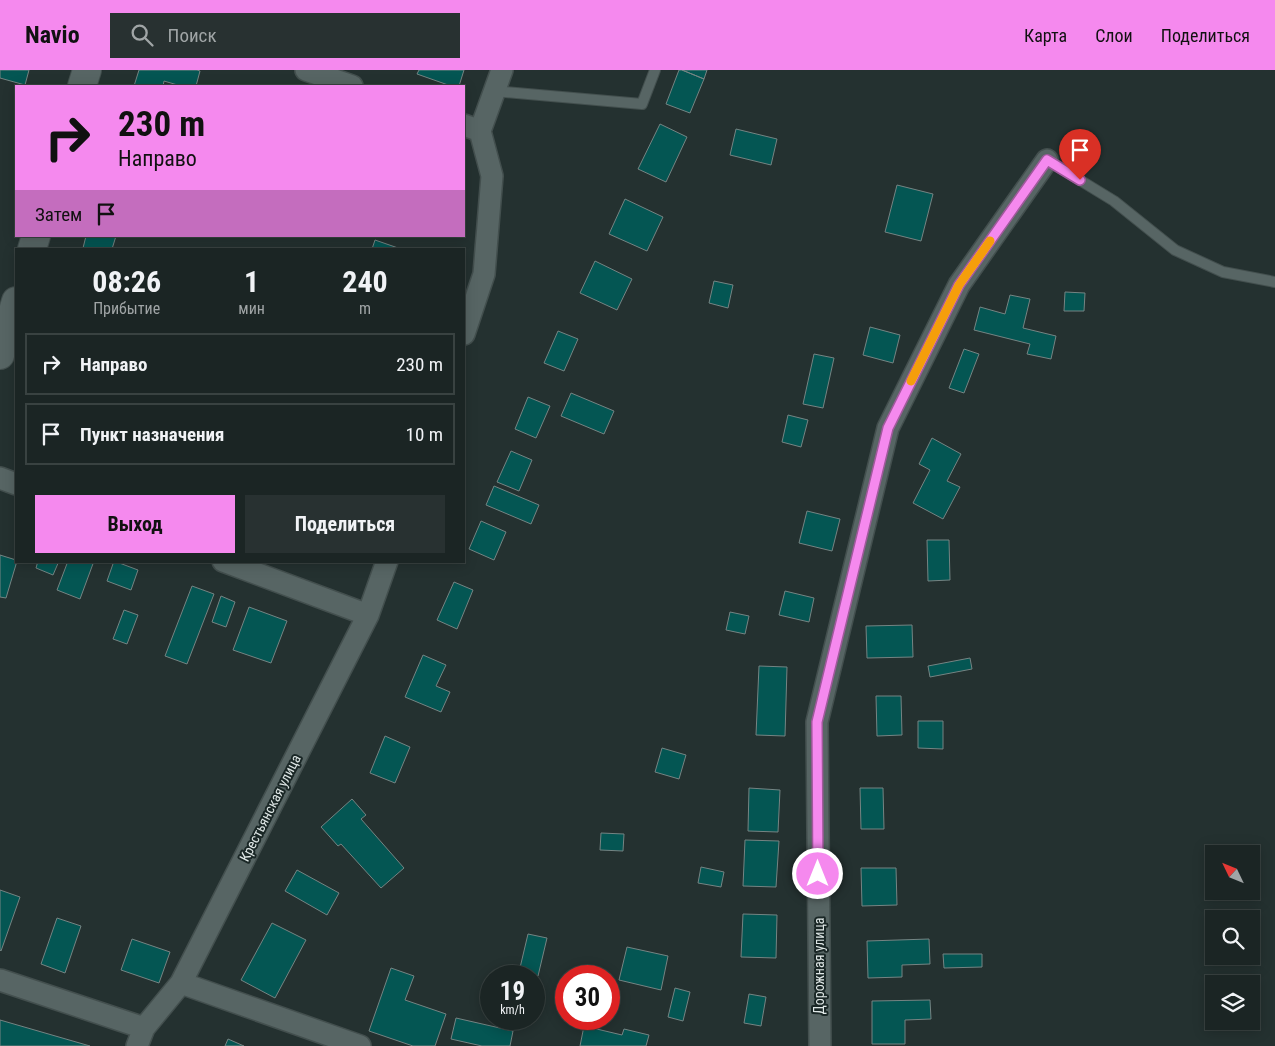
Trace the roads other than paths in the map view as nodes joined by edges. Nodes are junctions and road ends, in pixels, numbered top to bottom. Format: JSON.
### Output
{"nodes":[{"id":1,"x":87,"y":70,"type":"edge"},
{"id":2,"x":306,"y":70,"type":"edge"},
{"id":3,"x":502,"y":70,"type":"edge"},
{"id":4,"x":655,"y":70,"type":"edge"},
{"id":5,"x":82,"y":85,"type":"edge"},
{"id":6,"x":349,"y":85,"type":"edge"},
{"id":7,"x":494,"y":92,"type":"junction"},
{"id":8,"x":472,"y":128,"type":"edge"},
{"id":9,"x":1047,"y":160,"type":"joint"},
{"id":10,"x":1275,"y":282,"type":"edge"},
{"id":11,"x":15,"y":304,"type":"edge"},
{"id":12,"x":465,"y":331,"type":"edge"},
{"id":13,"x":0,"y":355,"type":"edge"},
{"id":14,"x":0,"y":478,"type":"edge"},
{"id":15,"x":15,"y":484,"type":"edge"},
{"id":16,"x":228,"y":563,"type":"edge"},
{"id":17,"x":386,"y":563,"type":"edge"},
{"id":18,"x":368,"y":615,"type":"junction"},
{"id":19,"x":0,"y":980,"type":"edge"},
{"id":20,"x":181,"y":984,"type":"junction"},
{"id":21,"x":140,"y":1037,"type":"edge"},
{"id":22,"x":360,"y":1046,"type":"edge"},
{"id":23,"x":820,"y":1046,"type":"edge"}],
"edges":[{"from":1,"to":5,"type":"main road"},
{"from":2,"to":6,"type":"street"},
{"from":3,"to":7,"type":"street"},
{"from":4,"to":7,"type":"lane"},
{"from":7,"to":8,"type":"street"},
{"from":8,"to":12,"type":"street"},
{"from":9,"to":10,"type":"lane"},
{"from":9,"to":23,"type":"street","name":"Дорожная улица"},
{"from":11,"to":13,"type":"main road"},
{"from":14,"to":15,"type":"street"},
{"from":16,"to":18,"type":"street"},
{"from":17,"to":18,"type":"street","name":"Крестьянская улица"},
{"from":18,"to":20,"type":"street","name":"Крестьянская улица"},
{"from":19,"to":21,"type":"street"},
{"from":20,"to":21,"type":"street","name":"Крестьянская улица"},
{"from":20,"to":22,"type":"street"}]}
